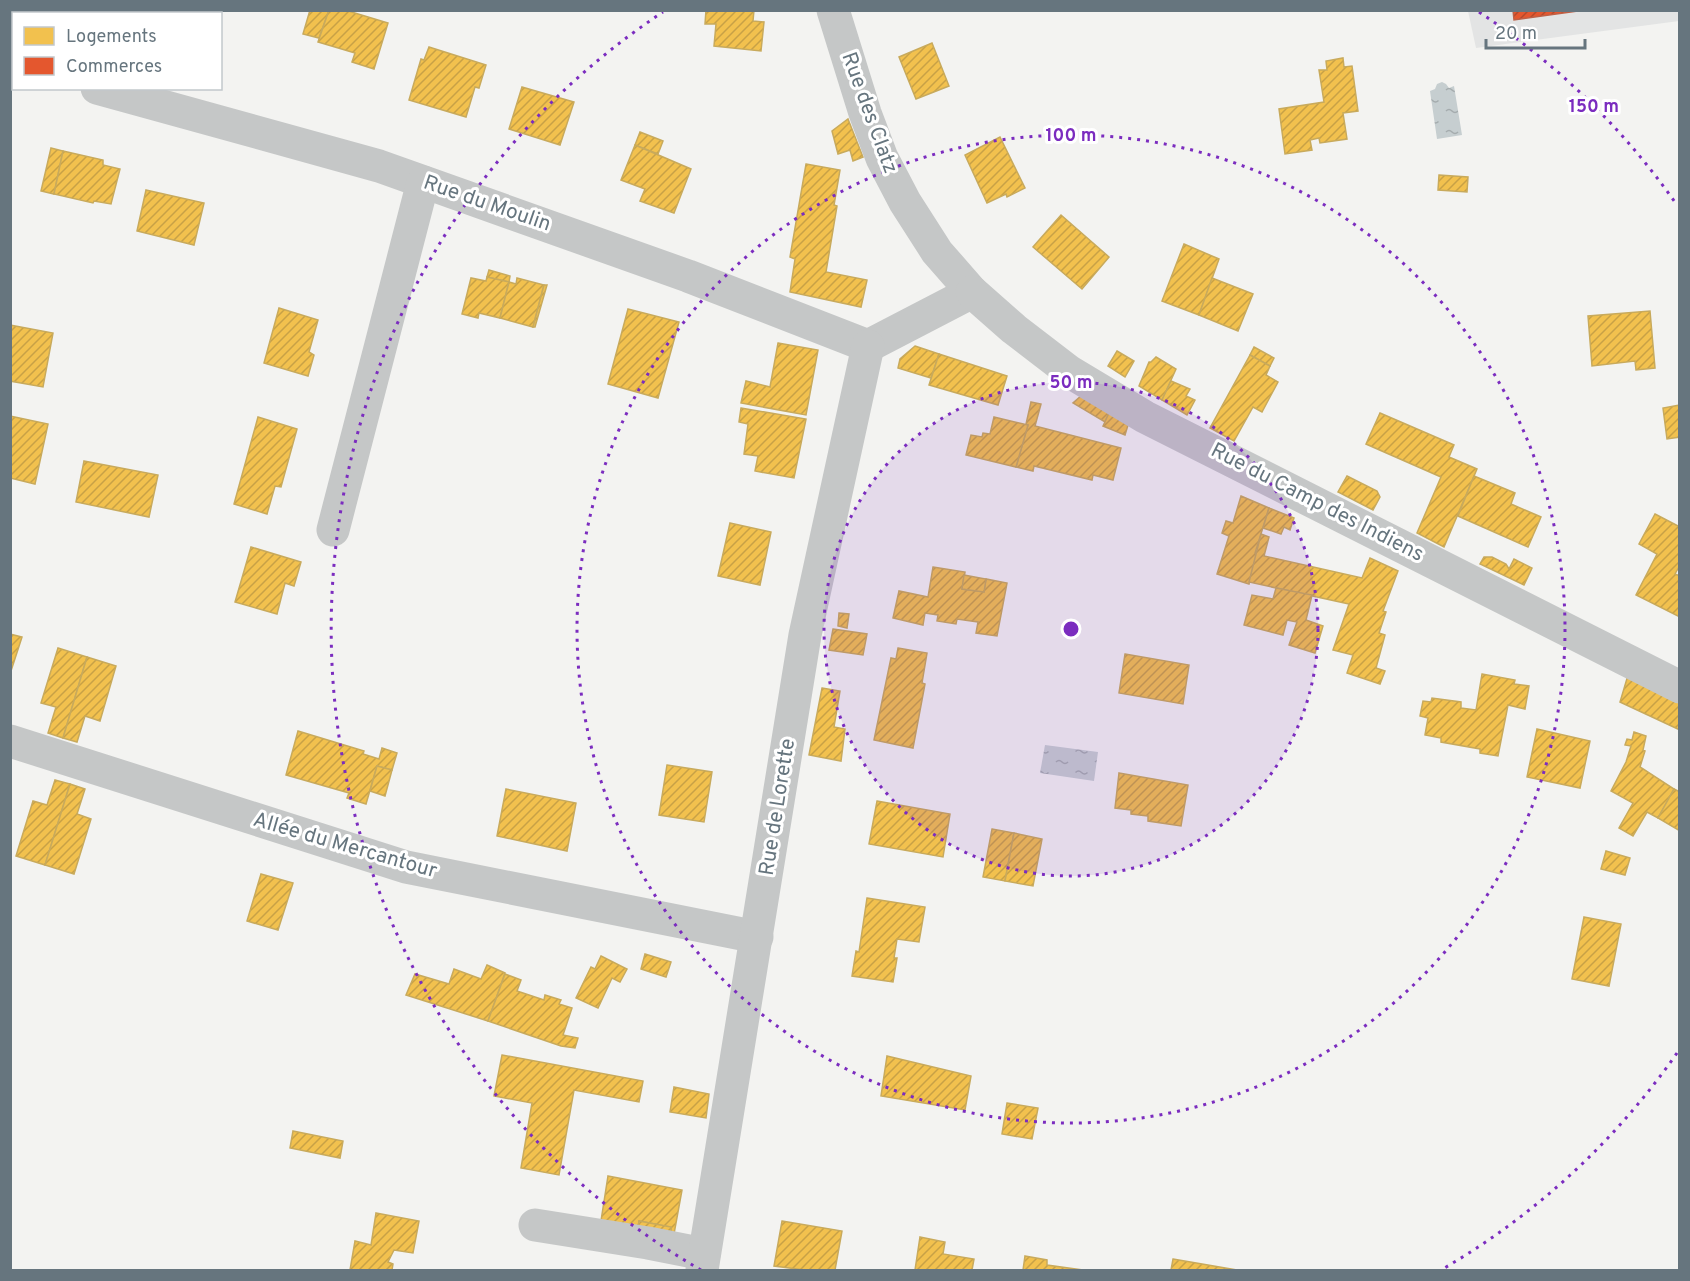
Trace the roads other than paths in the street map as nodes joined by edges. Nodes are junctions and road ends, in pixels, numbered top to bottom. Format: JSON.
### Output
{"nodes":[{"id":1,"x":833,"y":10,"type":"edge"},
{"id":2,"x":103,"y":90,"type":"edge"},
{"id":3,"x":423,"y":182,"type":"junction"},
{"id":4,"x":972,"y":292,"type":"junction"},
{"id":5,"x":868,"y":346,"type":"junction"},
{"id":6,"x":333,"y":530,"type":"dead end"},
{"id":7,"x":1680,"y":687,"type":"edge"},
{"id":8,"x":10,"y":741,"type":"edge"},
{"id":9,"x":757,"y":937,"type":"junction"},
{"id":10,"x":535,"y":1226,"type":"dead end"},
{"id":11,"x":703,"y":1262,"type":"edge"}],
"edges":[{"from":1,"to":4,"type":"street","name":"Rue des Clatz"},
{"from":2,"to":3,"type":"street","name":"Rue du Moulin"},
{"from":3,"to":5,"type":"street","name":"Rue du Moulin"},
{"from":3,"to":6,"type":"street"},
{"from":4,"to":5,"type":"street"},
{"from":4,"to":7,"type":"street","name":"Rue du Camp des Indiens"},
{"from":5,"to":9,"type":"street","name":"Rue de Lorette"},
{"from":8,"to":9,"type":"street","name":"Allée du Mercantour"},
{"from":9,"to":11,"type":"street","name":"Rue de Lorette"},
{"from":10,"to":11,"type":"street"}]}
